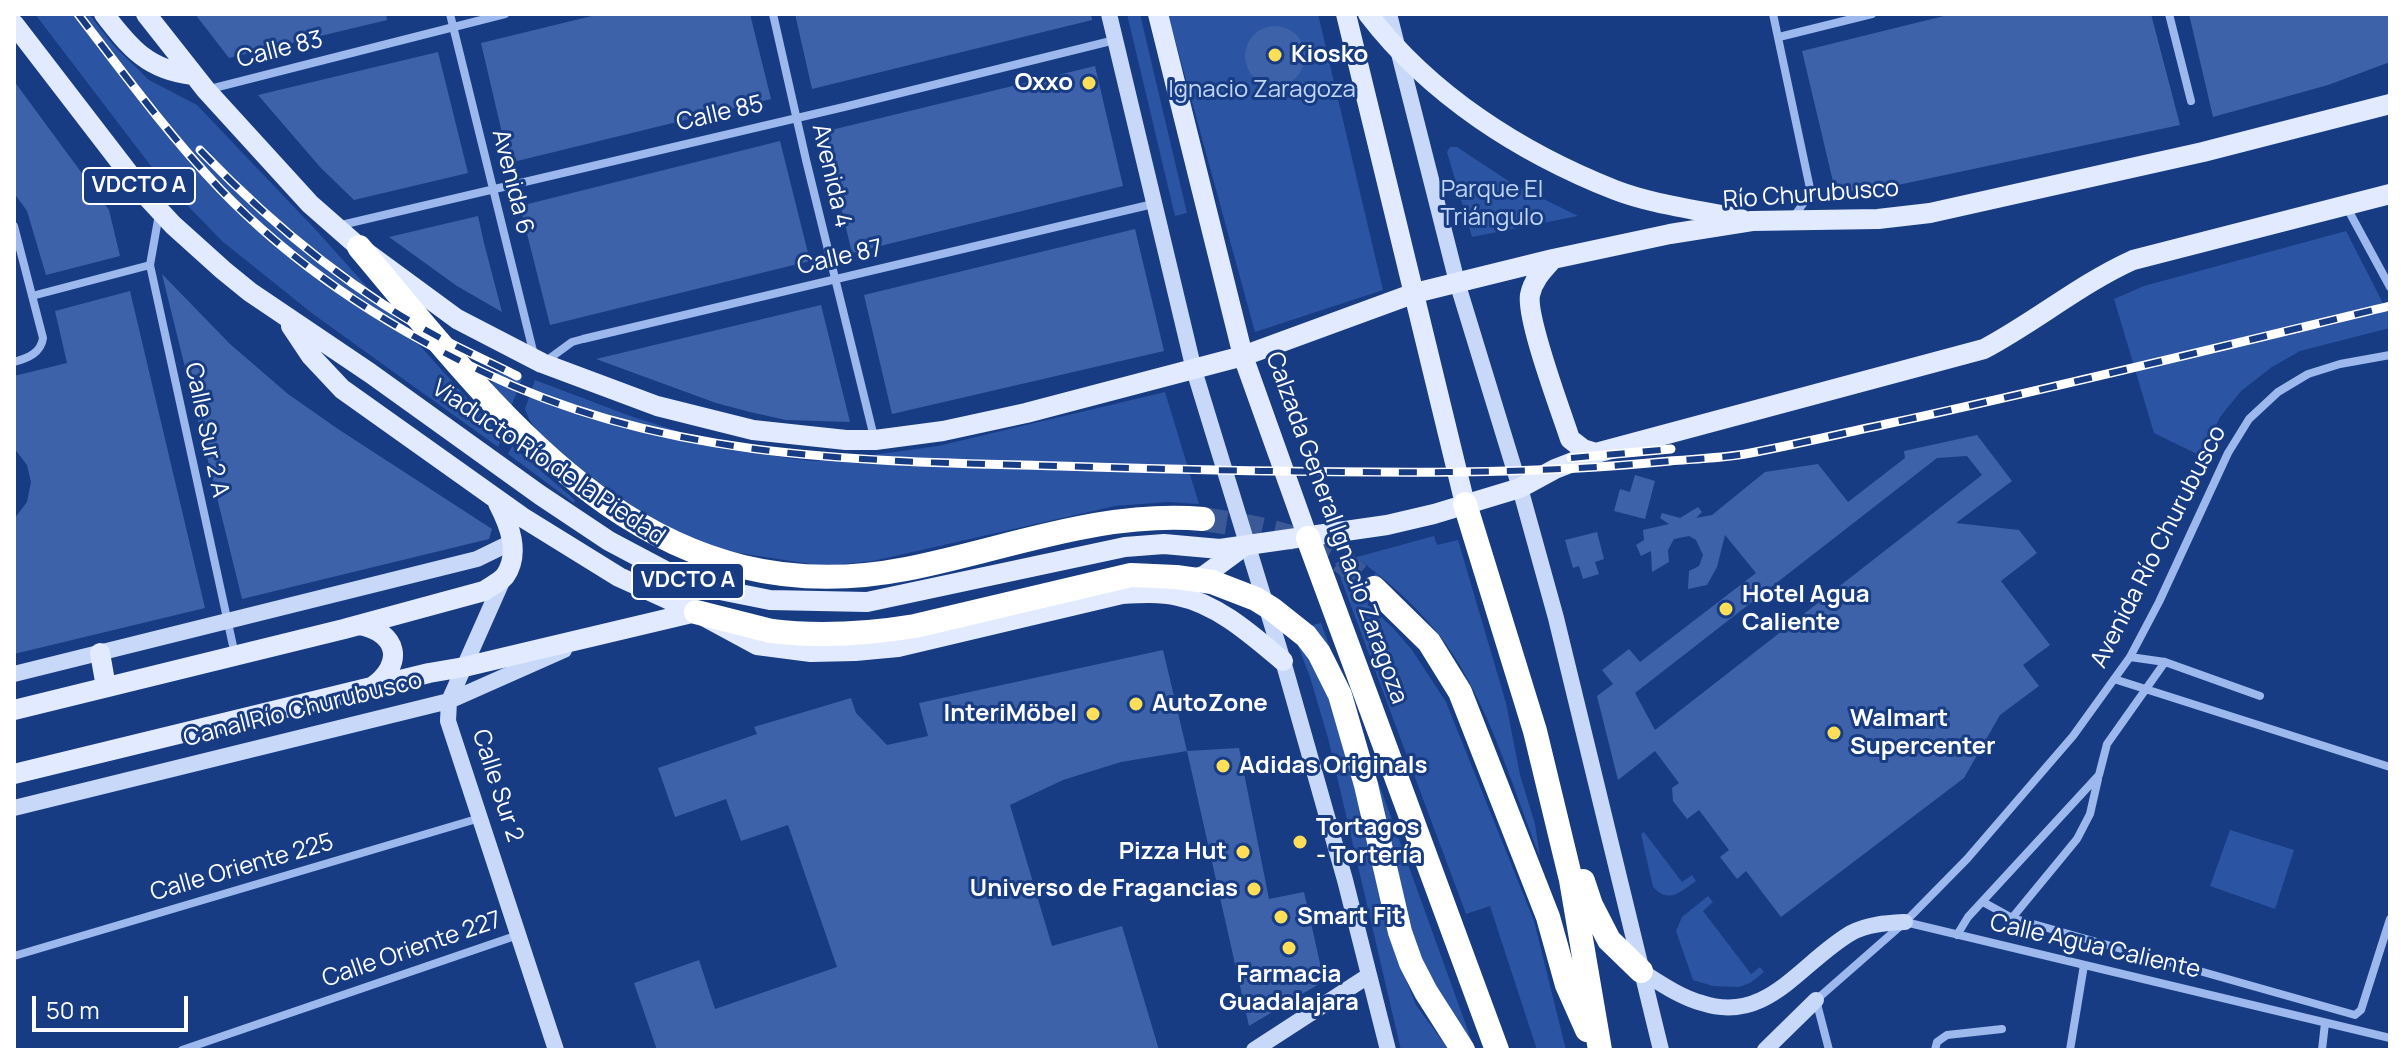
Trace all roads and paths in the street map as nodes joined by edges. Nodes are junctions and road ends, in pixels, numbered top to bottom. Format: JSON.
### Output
{"nodes":[{"id":1,"x":104,"y":14,"type":"edge"},
{"id":2,"x":146,"y":14,"type":"edge"},
{"id":3,"x":450,"y":14,"type":"edge"},
{"id":4,"x":505,"y":14,"type":"edge"},
{"id":5,"x":773,"y":14,"type":"edge"},
{"id":6,"x":1109,"y":14,"type":"edge"},
{"id":7,"x":1158,"y":14,"type":"edge"},
{"id":8,"x":1346,"y":14,"type":"edge"},
{"id":9,"x":1368,"y":14,"type":"edge"},
{"id":10,"x":1389,"y":14,"type":"edge"},
{"id":11,"x":1773,"y":14,"type":"edge"},
{"id":12,"x":1872,"y":14,"type":"edge"},
{"id":13,"x":2169,"y":14,"type":"edge"},
{"id":14,"x":17,"y":23,"type":"edge"},
{"id":15,"x":453,"y":26,"type":"junction"},
{"id":16,"x":1779,"y":37,"type":"junction"},
{"id":17,"x":1115,"y":40,"type":"junction"},
{"id":18,"x":1398,"y":49,"type":"junction"},
{"id":19,"x":199,"y":82,"type":"junction"},
{"id":20,"x":2191,"y":101,"type":"dead end"},
{"id":21,"x":2390,"y":104,"type":"edge"},
{"id":22,"x":797,"y":118,"type":"junction"},
{"id":23,"x":493,"y":189,"type":"junction"},
{"id":24,"x":2390,"y":194,"type":"edge"},
{"id":25,"x":1153,"y":204,"type":"junction"},
{"id":26,"x":2346,"y":205,"type":"junction"},
{"id":27,"x":160,"y":212,"type":"junction"},
{"id":28,"x":1792,"y":220,"type":"junction"},
{"id":29,"x":1752,"y":221,"type":"junction"},
{"id":30,"x":14,"y":226,"type":"edge"},
{"id":31,"x":335,"y":227,"type":"junction"},
{"id":32,"x":359,"y":247,"type":"junction"},
{"id":33,"x":1553,"y":259,"type":"junction"},
{"id":34,"x":150,"y":265,"type":"junction"},
{"id":35,"x":835,"y":279,"type":"junction"},
{"id":36,"x":1457,"y":282,"type":"junction"},
{"id":37,"x":2390,"y":287,"type":"edge"},
{"id":38,"x":1415,"y":293,"type":"junction"},
{"id":39,"x":32,"y":296,"type":"junction"},
{"id":40,"x":284,"y":316,"type":"junction"},
{"id":41,"x":2390,"y":355,"type":"edge"},
{"id":42,"x":1243,"y":356,"type":"junction"},
{"id":43,"x":14,"y":362,"type":"edge"},
{"id":44,"x":539,"y":362,"type":"junction"},
{"id":45,"x":1194,"y":370,"type":"junction"},
{"id":46,"x":875,"y":440,"type":"junction"},
{"id":47,"x":1596,"y":453,"type":"junction"},
{"id":48,"x":1520,"y":488,"type":"junction"},
{"id":49,"x":496,"y":498,"type":"junction"},
{"id":50,"x":1465,"y":504,"type":"junction"},
{"id":51,"x":1203,"y":519,"type":"tunnel mouth"},
{"id":52,"x":1308,"y":538,"type":"junction"},
{"id":53,"x":512,"y":542,"type":"junction"},
{"id":54,"x":1246,"y":545,"type":"junction"},
{"id":55,"x":504,"y":577,"type":"junction"},
{"id":56,"x":1374,"y":588,"type":"tunnel mouth"},
{"id":57,"x":1156,"y":593,"type":"junction"},
{"id":58,"x":696,"y":612,"type":"junction"},
{"id":59,"x":227,"y":621,"type":"junction"},
{"id":60,"x":359,"y":625,"type":"junction"},
{"id":61,"x":595,"y":636,"type":"junction"},
{"id":62,"x":100,"y":653,"type":"junction"},
{"id":63,"x":235,"y":656,"type":"junction"},
{"id":64,"x":2130,"y":657,"type":"junction"},
{"id":65,"x":1283,"y":661,"type":"junction"},
{"id":66,"x":2165,"y":662,"type":"junction"},
{"id":67,"x":464,"y":667,"type":"junction"},
{"id":68,"x":14,"y":674,"type":"edge"},
{"id":69,"x":2114,"y":679,"type":"junction"},
{"id":70,"x":106,"y":687,"type":"junction"},
{"id":71,"x":372,"y":687,"type":"junction"},
{"id":72,"x":2143,"y":690,"type":"junction"},
{"id":73,"x":2260,"y":696,"type":"dead end"},
{"id":74,"x":449,"y":701,"type":"junction"},
{"id":75,"x":14,"y":710,"type":"edge"},
{"id":76,"x":1535,"y":731,"type":"junction"},
{"id":77,"x":2390,"y":767,"type":"edge"},
{"id":78,"x":14,"y":774,"type":"edge"},
{"id":79,"x":2099,"y":775,"type":"junction"},
{"id":80,"x":14,"y":808,"type":"edge"},
{"id":81,"x":481,"y":818,"type":"junction"},
{"id":82,"x":1983,"y":902,"type":"junction"},
{"id":83,"x":2012,"y":918,"type":"junction"},
{"id":84,"x":2390,"y":919,"type":"edge"},
{"id":85,"x":1905,"y":922,"type":"junction"},
{"id":86,"x":519,"y":934,"type":"junction"},
{"id":87,"x":1957,"y":935,"type":"junction"},
{"id":88,"x":14,"y":956,"type":"edge"},
{"id":89,"x":2084,"y":965,"type":"junction"},
{"id":90,"x":1641,"y":971,"type":"junction"},
{"id":91,"x":1368,"y":976,"type":"junction"},
{"id":92,"x":1816,"y":1000,"type":"junction"},
{"id":93,"x":2325,"y":1023,"type":"junction"},
{"id":94,"x":2002,"y":1029,"type":"dead end"},
{"id":95,"x":2390,"y":1038,"type":"edge"},
{"id":96,"x":182,"y":1050,"type":"edge"},
{"id":97,"x":556,"y":1050,"type":"edge"},
{"id":98,"x":1254,"y":1050,"type":"edge"},
{"id":99,"x":1388,"y":1050,"type":"edge"},
{"id":100,"x":1463,"y":1050,"type":"edge"},
{"id":101,"x":1497,"y":1050,"type":"edge"},
{"id":102,"x":1598,"y":1050,"type":"edge"},
{"id":103,"x":1661,"y":1050,"type":"edge"},
{"id":104,"x":1765,"y":1050,"type":"edge"},
{"id":105,"x":1829,"y":1050,"type":"edge"},
{"id":106,"x":1935,"y":1050,"type":"edge"},
{"id":107,"x":2070,"y":1050,"type":"edge"},
{"id":108,"x":2322,"y":1050,"type":"edge"}],
"edges":[{"from":1,"to":19,"type":"main road"},
{"from":2,"to":19,"type":"main road"},
{"from":3,"to":15,"type":"street","name":"Avenida 6"},
{"from":4,"to":15,"type":"street","name":"Calle 83"},
{"from":5,"to":22,"type":"street","name":"Avenida 4"},
{"from":6,"to":17,"type":"main road"},
{"from":7,"to":42,"type":"main road","name":"Calzada General Ignacio Zaragoza"},
{"from":8,"to":38,"type":"main road"},
{"from":9,"to":18,"type":"main road"},
{"from":10,"to":18,"type":"main road"},
{"from":11,"to":16,"type":"street"},
{"from":12,"to":16,"type":"street"},
{"from":13,"to":20,"type":"street"},
{"from":14,"to":27,"type":"main road","name":"Viaducto Río de la Piedad","number":"VDCTO A"},
{"from":15,"to":19,"type":"street","name":"Calle 83"},
{"from":15,"to":23,"type":"street","name":"Avenida 6"},
{"from":16,"to":28,"type":"street"},
{"from":17,"to":22,"type":"street","name":"Calle 85"},
{"from":17,"to":25,"type":"main road"},
{"from":18,"to":29,"type":"main road"},
{"from":18,"to":36,"type":"main road"},
{"from":19,"to":31,"type":"main road"},
{"from":21,"to":28,"type":"main road","name":"Río Churubusco"},
{"from":22,"to":23,"type":"street","name":"Calle 85"},
{"from":22,"to":35,"type":"street","name":"Avenida 4"},
{"from":23,"to":31,"type":"street","name":"Calle 85"},
{"from":23,"to":44,"type":"street","name":"Avenida 6"},
{"from":24,"to":26,"type":"main road"},
{"from":25,"to":35,"type":"street","name":"Calle 87"},
{"from":25,"to":45,"type":"main road"},
{"from":26,"to":37,"type":"street"},
{"from":26,"to":47,"type":"main road"},
{"from":27,"to":34,"type":"street","name":"Calle Sur 2 A"},
{"from":27,"to":40,"type":"main road","name":"Viaducto Río de la Piedad","number":"VDCTO A"},
{"from":28,"to":29,"type":"main road","name":"Río Churubusco"},
{"from":29,"to":33,"type":"main road","name":"Río Churubusco"},
{"from":30,"to":39,"type":"street"},
{"from":31,"to":32,"type":"main road"},
{"from":32,"to":44,"type":"main road"},
{"from":32,"to":51,"type":"highway"},
{"from":33,"to":36,"type":"main road","name":"Río Churubusco"},
{"from":33,"to":47,"type":"main road"},
{"from":34,"to":39,"type":"street"},
{"from":34,"to":59,"type":"street","name":"Calle Sur 2 A"},
{"from":35,"to":44,"type":"street","name":"Calle 87"},
{"from":35,"to":46,"type":"street","name":"Avenida 4"},
{"from":36,"to":38,"type":"main road","name":"Río Churubusco"},
{"from":36,"to":48,"type":"main road"},
{"from":38,"to":42,"type":"main road","name":"Río Churubusco"},
{"from":38,"to":50,"type":"main road"},
{"from":39,"to":43,"type":"street"},
{"from":40,"to":49,"type":"main road"},
{"from":40,"to":54,"type":"main road","name":"Viaducto Río de la Piedad","number":"VDCTO A"},
{"from":41,"to":64,"type":"street","name":"Avenida Río Churubusco"},
{"from":42,"to":45,"type":"main road","name":"Río Churubusco"},
{"from":42,"to":52,"type":"main road","name":"Calzada General Ignacio Zaragoza"},
{"from":44,"to":46,"type":"main road"},
{"from":45,"to":46,"type":"main road"},
{"from":45,"to":54,"type":"main road"},
{"from":47,"to":48,"type":"main road"},
{"from":48,"to":50,"type":"main road"},
{"from":48,"to":90,"type":"main road"},
{"from":49,"to":53,"type":"main road"},
{"from":49,"to":58,"type":"main road"},
{"from":50,"to":52,"type":"main road"},
{"from":50,"to":76,"type":"highway"},
{"from":52,"to":54,"type":"main road"},
{"from":52,"to":101,"type":"highway","name":"Calzada General Ignacio Zaragoza"},
{"from":53,"to":55,"type":"main road"},
{"from":53,"to":59,"type":"main road"},
{"from":54,"to":57,"type":"main road"},
{"from":54,"to":65,"type":"main road"},
{"from":55,"to":60,"type":"main road"},
{"from":55,"to":67,"type":"main road"},
{"from":56,"to":102,"type":"highway"},
{"from":57,"to":58,"type":"main road"},
{"from":57,"to":65,"type":"main road"},
{"from":58,"to":61,"type":"main road","name":"Canal Río Churubusco"},
{"from":58,"to":100,"type":"highway","bridge":true},
{"from":59,"to":62,"type":"main road"},
{"from":59,"to":63,"type":"street","name":"Calle Sur 2 A"},
{"from":60,"to":63,"type":"main road"},
{"from":60,"to":71,"type":"main road"},
{"from":61,"to":67,"type":"main road","name":"Canal Río Churubusco"},
{"from":61,"to":74,"type":"main road","name":"Canal Río Churubusco"},
{"from":62,"to":68,"type":"main road"},
{"from":62,"to":70,"type":"main road"},
{"from":63,"to":70,"type":"main road"},
{"from":64,"to":66,"type":"street"},
{"from":64,"to":69,"type":"street","name":"Avenida Río Churubusco"},
{"from":65,"to":91,"type":"main road"},
{"from":66,"to":72,"type":"street"},
{"from":66,"to":73,"type":"street"},
{"from":67,"to":71,"type":"main road","name":"Canal Río Churubusco"},
{"from":67,"to":74,"type":"main road"},
{"from":69,"to":72,"type":"street"},
{"from":69,"to":85,"type":"street","name":"Avenida Río Churubusco"},
{"from":70,"to":75,"type":"main road"},
{"from":71,"to":78,"type":"main road","name":"Canal Río Churubusco"},
{"from":72,"to":77,"type":"street"},
{"from":72,"to":79,"type":"street"},
{"from":74,"to":80,"type":"main road","name":"Canal Río Churubusco"},
{"from":74,"to":81,"type":"main road","name":"Calle Sur 2"},
{"from":76,"to":90,"type":"highway"},
{"from":76,"to":102,"type":"highway"},
{"from":79,"to":82,"type":"street"},
{"from":79,"to":83,"type":"street"},
{"from":81,"to":86,"type":"main road","name":"Calle Sur 2"},
{"from":81,"to":88,"type":"street","name":"Calle Oriente 225"},
{"from":82,"to":83,"type":"street"},
{"from":82,"to":87,"type":"street"},
{"from":83,"to":84,"type":"street"},
{"from":85,"to":87,"type":"street","name":"Calle Agua Caliente"},
{"from":85,"to":90,"type":"main road"},
{"from":85,"to":92,"type":"street"},
{"from":86,"to":96,"type":"street","name":"Calle Oriente 227"},
{"from":86,"to":97,"type":"main road","name":"Calle Sur 2"},
{"from":87,"to":89,"type":"street","name":"Calle Agua Caliente"},
{"from":89,"to":93,"type":"street","name":"Calle Agua Caliente"},
{"from":89,"to":107,"type":"street"},
{"from":90,"to":103,"type":"main road"},
{"from":91,"to":98,"type":"main road"},
{"from":91,"to":99,"type":"main road"},
{"from":92,"to":104,"type":"main road"},
{"from":92,"to":105,"type":"street"},
{"from":93,"to":95,"type":"street","name":"Calle Agua Caliente"},
{"from":93,"to":108,"type":"street"},
{"from":94,"to":106,"type":"street"}]}
